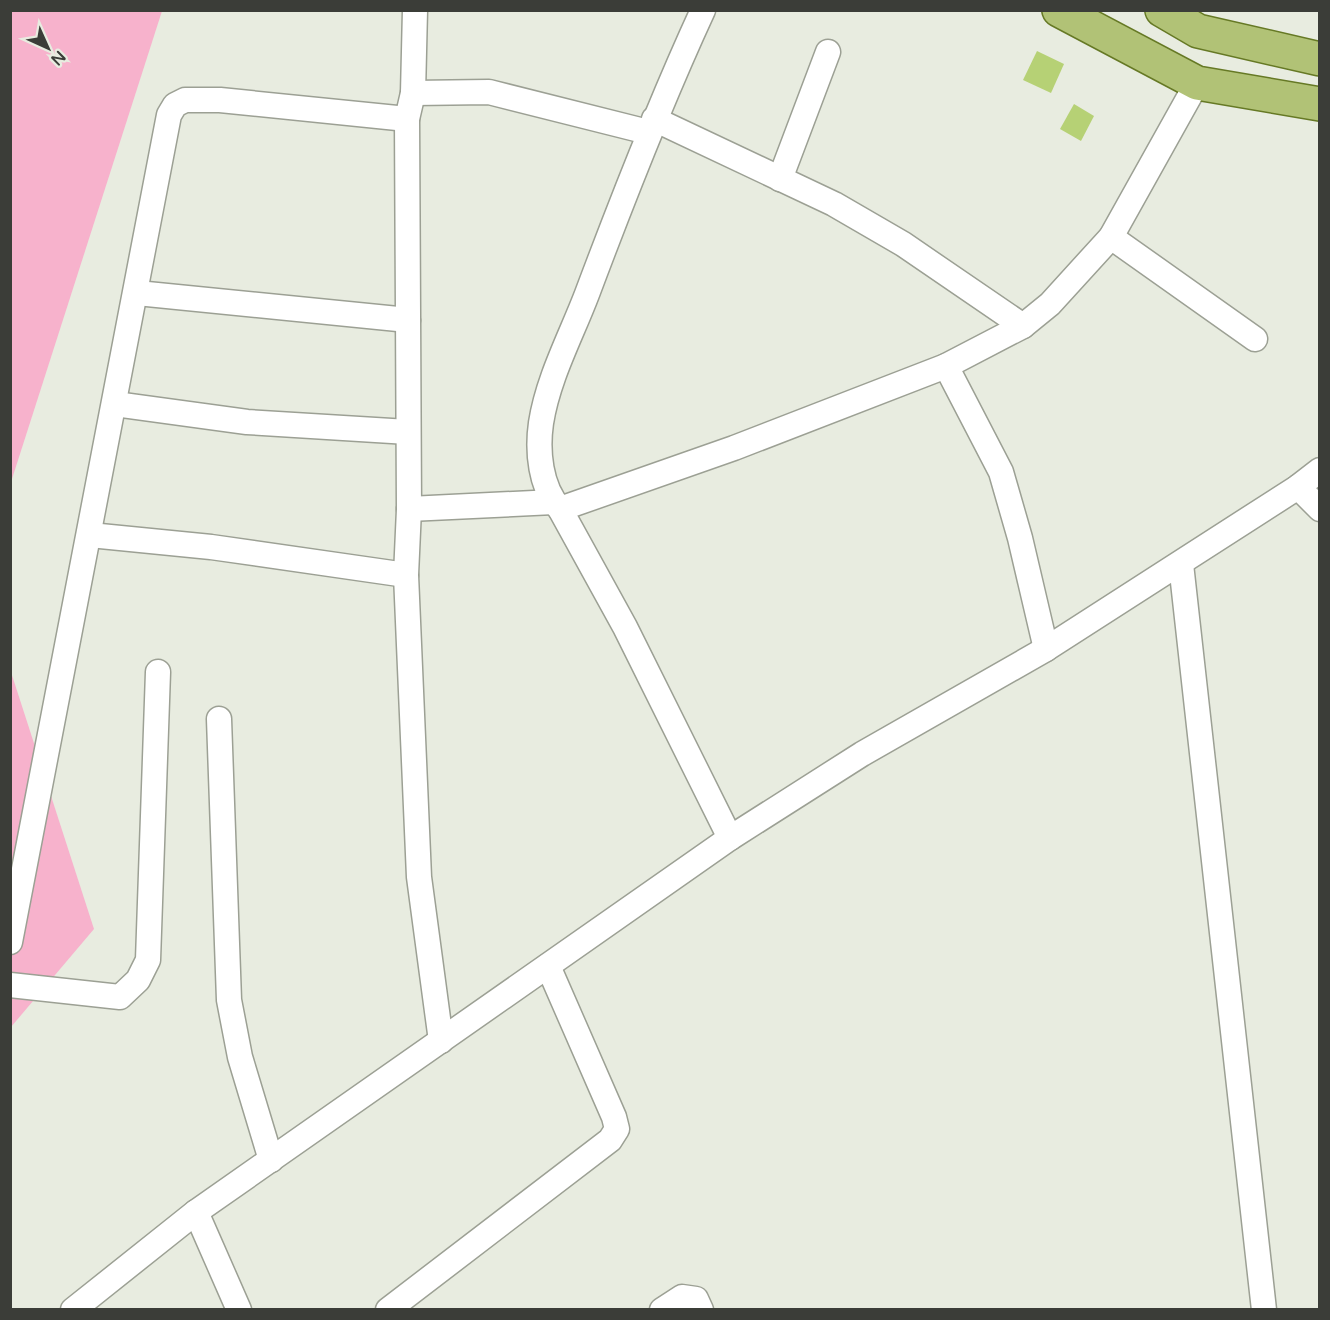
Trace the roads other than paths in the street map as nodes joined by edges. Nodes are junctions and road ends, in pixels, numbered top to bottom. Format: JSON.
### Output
{"nodes":[{"id":1,"x":416,"y":10,"type":"edge"},
{"id":2,"x":703,"y":10,"type":"edge"},
{"id":3,"x":1059,"y":10,"type":"edge"},
{"id":4,"x":1162,"y":10,"type":"edge"},
{"id":5,"x":828,"y":52,"type":"dead end"},
{"id":6,"x":1320,"y":58,"type":"edge"},
{"id":7,"x":1197,"y":83,"type":"junction"},
{"id":8,"x":413,"y":93,"type":"junction"},
{"id":9,"x":1320,"y":104,"type":"edge"},
{"id":10,"x":408,"y":119,"type":"junction"},
{"id":11,"x":651,"y":126,"type":"junction"},
{"id":12,"x":780,"y":179,"type":"junction"},
{"id":13,"x":1111,"y":237,"type":"junction"},
{"id":14,"x":137,"y":293,"type":"junction"},
{"id":15,"x":408,"y":320,"type":"junction"},
{"id":16,"x":1023,"y":327,"type":"junction"},
{"id":17,"x":1255,"y":339,"type":"dead end"},
{"id":18,"x":946,"y":366,"type":"junction"},
{"id":19,"x":115,"y":404,"type":"junction"},
{"id":20,"x":408,"y":432,"type":"junction"},
{"id":21,"x":1320,"y":470,"type":"edge"},
{"id":22,"x":1298,"y":488,"type":"junction"},
{"id":23,"x":557,"y":506,"type":"junction"},
{"id":24,"x":409,"y":509,"type":"junction"},
{"id":25,"x":1320,"y":509,"type":"edge"},
{"id":26,"x":90,"y":535,"type":"junction"},
{"id":27,"x":1181,"y":564,"type":"junction"},
{"id":28,"x":406,"y":575,"type":"junction"},
{"id":29,"x":1046,"y":650,"type":"junction"},
{"id":30,"x":158,"y":672,"type":"dead end"},
{"id":31,"x":219,"y":719,"type":"dead end"},
{"id":32,"x":730,"y":838,"type":"junction"},
{"id":33,"x":10,"y":942,"type":"edge"},
{"id":34,"x":548,"y":966,"type":"junction"},
{"id":35,"x":10,"y":985,"type":"edge"},
{"id":36,"x":441,"y":1041,"type":"junction"},
{"id":37,"x":271,"y":1160,"type":"junction"},
{"id":38,"x":196,"y":1212,"type":"junction"},
{"id":39,"x":72,"y":1310,"type":"edge"},
{"id":40,"x":239,"y":1310,"type":"edge"},
{"id":41,"x":387,"y":1310,"type":"edge"},
{"id":42,"x":662,"y":1310,"type":"edge"},
{"id":43,"x":701,"y":1310,"type":"edge"},
{"id":44,"x":1264,"y":1310,"type":"edge"}],
"edges":[{"from":1,"to":8,"type":"street"},
{"from":2,"to":11,"type":"street"},
{"from":3,"to":7,"type":"main road"},
{"from":4,"to":6,"type":"main road"},
{"from":5,"to":12,"type":"street"},
{"from":7,"to":9,"type":"main road"},
{"from":7,"to":13,"type":"street"},
{"from":8,"to":10,"type":"street"},
{"from":8,"to":11,"type":"street"},
{"from":10,"to":14,"type":"street"},
{"from":10,"to":15,"type":"street"},
{"from":11,"to":12,"type":"street"},
{"from":11,"to":23,"type":"street"},
{"from":12,"to":16,"type":"street"},
{"from":13,"to":16,"type":"street"},
{"from":13,"to":17,"type":"street"},
{"from":14,"to":15,"type":"street"},
{"from":14,"to":19,"type":"street"},
{"from":15,"to":20,"type":"street"},
{"from":16,"to":18,"type":"street"},
{"from":18,"to":23,"type":"street"},
{"from":18,"to":29,"type":"street"},
{"from":19,"to":20,"type":"street"},
{"from":19,"to":26,"type":"street"},
{"from":20,"to":24,"type":"street"},
{"from":21,"to":22,"type":"street"},
{"from":22,"to":25,"type":"street"},
{"from":22,"to":27,"type":"street"},
{"from":23,"to":24,"type":"street"},
{"from":23,"to":32,"type":"street"},
{"from":24,"to":28,"type":"street"},
{"from":26,"to":28,"type":"street"},
{"from":26,"to":33,"type":"street"},
{"from":27,"to":29,"type":"street"},
{"from":27,"to":44,"type":"street"},
{"from":28,"to":36,"type":"street"},
{"from":29,"to":32,"type":"street"},
{"from":30,"to":35,"type":"street"},
{"from":31,"to":37,"type":"street"},
{"from":32,"to":34,"type":"street"},
{"from":34,"to":36,"type":"street"},
{"from":34,"to":41,"type":"street"},
{"from":36,"to":37,"type":"street"},
{"from":37,"to":38,"type":"street"},
{"from":38,"to":39,"type":"street"},
{"from":38,"to":40,"type":"street"},
{"from":42,"to":43,"type":"street"}]}
